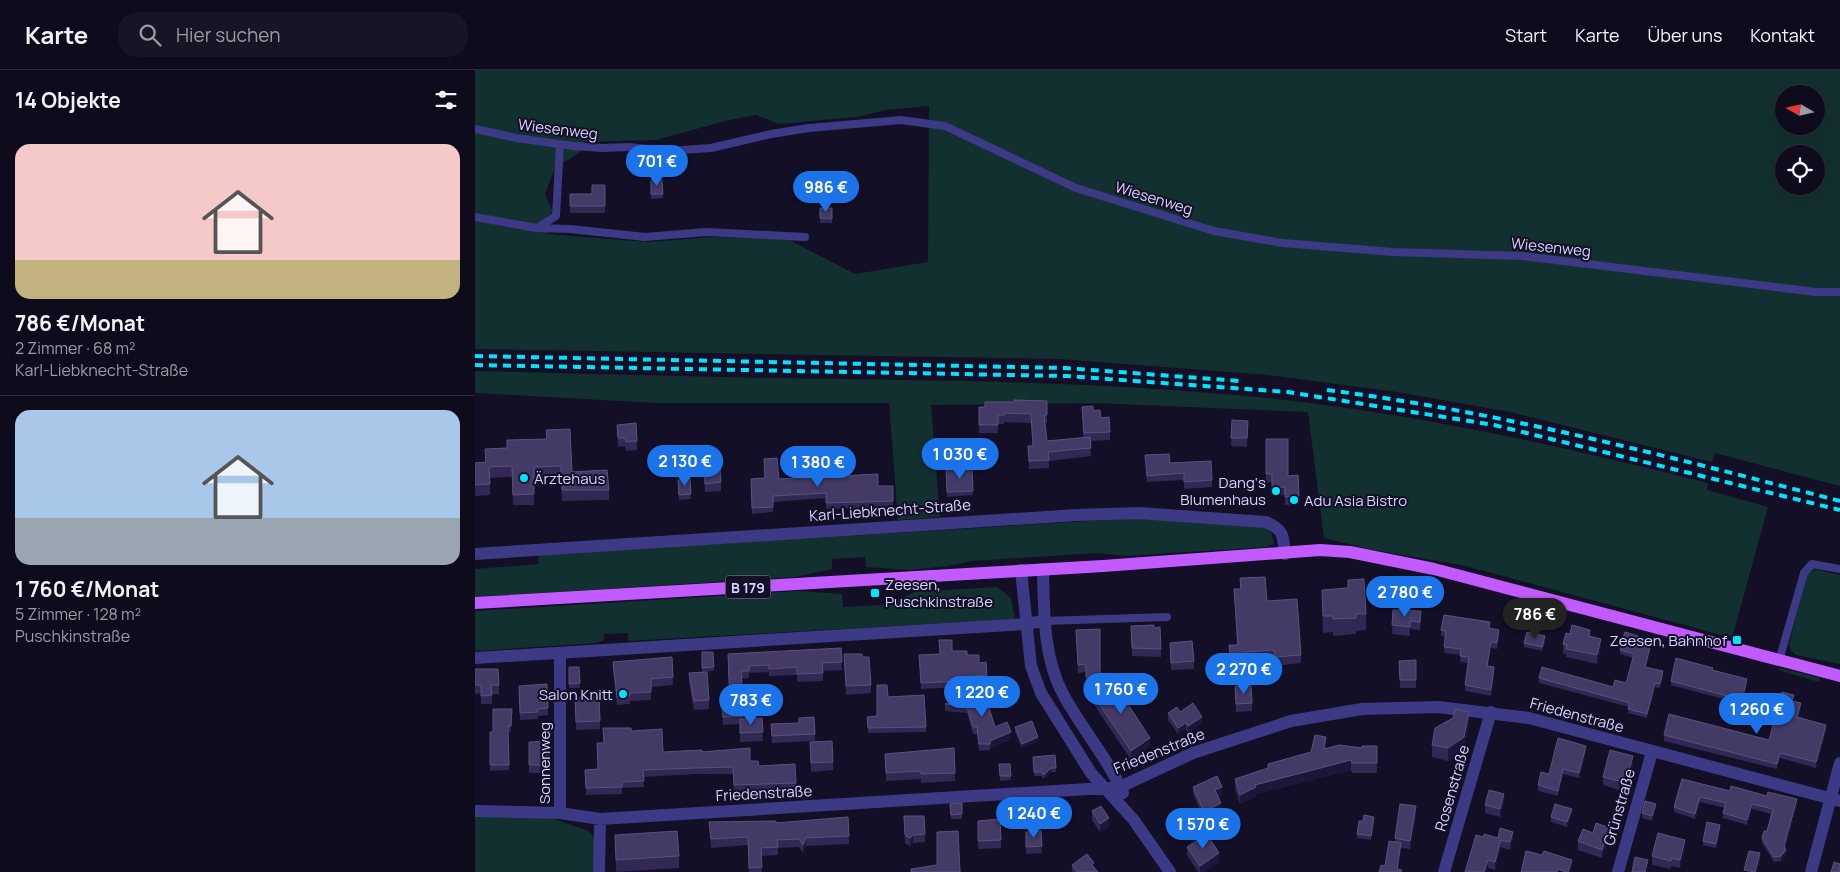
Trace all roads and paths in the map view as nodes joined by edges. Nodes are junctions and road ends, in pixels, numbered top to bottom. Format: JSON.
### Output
{"nodes":[{"id":1,"x":475,"y":129,"type":"edge"},
{"id":2,"x":560,"y":144,"type":"junction"},
{"id":3,"x":475,"y":217,"type":"edge"},
{"id":4,"x":537,"y":228,"type":"junction"},
{"id":5,"x":805,"y":237,"type":"dead end"},
{"id":6,"x":1840,"y":292,"type":"edge"},
{"id":7,"x":475,"y":554,"type":"edge"},
{"id":8,"x":1285,"y":554,"type":"junction"},
{"id":9,"x":1840,"y":569,"type":"edge"},
{"id":10,"x":1021,"y":570,"type":"junction"},
{"id":11,"x":1043,"y":570,"type":"junction"},
{"id":12,"x":475,"y":603,"type":"edge"},
{"id":13,"x":1167,"y":617,"type":"dead end"},
{"id":14,"x":1045,"y":621,"type":"junction"},
{"id":15,"x":1025,"y":624,"type":"junction"},
{"id":16,"x":560,"y":653,"type":"junction"},
{"id":17,"x":475,"y":658,"type":"edge"},
{"id":18,"x":1779,"y":661,"type":"junction"},
{"id":19,"x":1840,"y":676,"type":"edge"},
{"id":20,"x":1491,"y":712,"type":"junction"},
{"id":21,"x":1652,"y":752,"type":"junction"},
{"id":22,"x":1840,"y":763,"type":"edge"},
{"id":23,"x":1120,"y":787,"type":"junction"},
{"id":24,"x":1106,"y":788,"type":"junction"},
{"id":25,"x":1835,"y":800,"type":"edge"},
{"id":26,"x":475,"y":811,"type":"edge"},
{"id":27,"x":560,"y":813,"type":"junction"},
{"id":28,"x":601,"y":819,"type":"junction"},
{"id":29,"x":1133,"y":819,"type":"junction"},
{"id":30,"x":599,"y":872,"type":"edge"},
{"id":31,"x":1170,"y":872,"type":"edge"},
{"id":32,"x":1444,"y":872,"type":"edge"},
{"id":33,"x":1618,"y":872,"type":"edge"},
{"id":34,"x":1811,"y":872,"type":"edge"}],
"edges":[{"from":1,"to":2,"type":"lane","name":"Wiesenweg"},
{"from":2,"to":4,"type":"lane"},
{"from":2,"to":6,"type":"lane","name":"Wiesenweg"},
{"from":3,"to":4,"type":"lane"},
{"from":4,"to":5,"type":"lane"},
{"from":7,"to":8,"type":"street","name":"Karl-Liebknecht-Straße"},
{"from":8,"to":11,"type":"main road","number":"B 179"},
{"from":8,"to":18,"type":"main road","number":"B 179"},
{"from":9,"to":18,"type":"lane"},
{"from":10,"to":11,"type":"main road","number":"B 179"},
{"from":10,"to":12,"type":"main road","number":"B 179"},
{"from":10,"to":15,"type":"street"},
{"from":11,"to":14,"type":"street"},
{"from":13,"to":14,"type":"lane"},
{"from":14,"to":15,"type":"street"},
{"from":14,"to":23,"type":"street"},
{"from":15,"to":16,"type":"street"},
{"from":15,"to":24,"type":"street"},
{"from":16,"to":17,"type":"street"},
{"from":16,"to":27,"type":"street","name":"Sonnenweg"},
{"from":18,"to":19,"type":"main road","number":"B 179"},
{"from":20,"to":21,"type":"street","name":"Friedenstraße"},
{"from":20,"to":23,"type":"street","name":"Friedenstraße"},
{"from":20,"to":32,"type":"street","name":"Rosenstraße"},
{"from":21,"to":25,"type":"street","name":"Friedenstraße"},
{"from":21,"to":33,"type":"street","name":"Grünstraße"},
{"from":22,"to":25,"type":"street"},
{"from":23,"to":24,"type":"street","name":"Friedenstraße"},
{"from":23,"to":29,"type":"street"},
{"from":24,"to":28,"type":"street","name":"Friedenstraße"},
{"from":24,"to":29,"type":"street"},
{"from":25,"to":34,"type":"street"},
{"from":26,"to":27,"type":"street","name":"Friedenstraße"},
{"from":27,"to":28,"type":"street","name":"Friedenstraße"},
{"from":28,"to":30,"type":"street"},
{"from":29,"to":31,"type":"street"}]}
